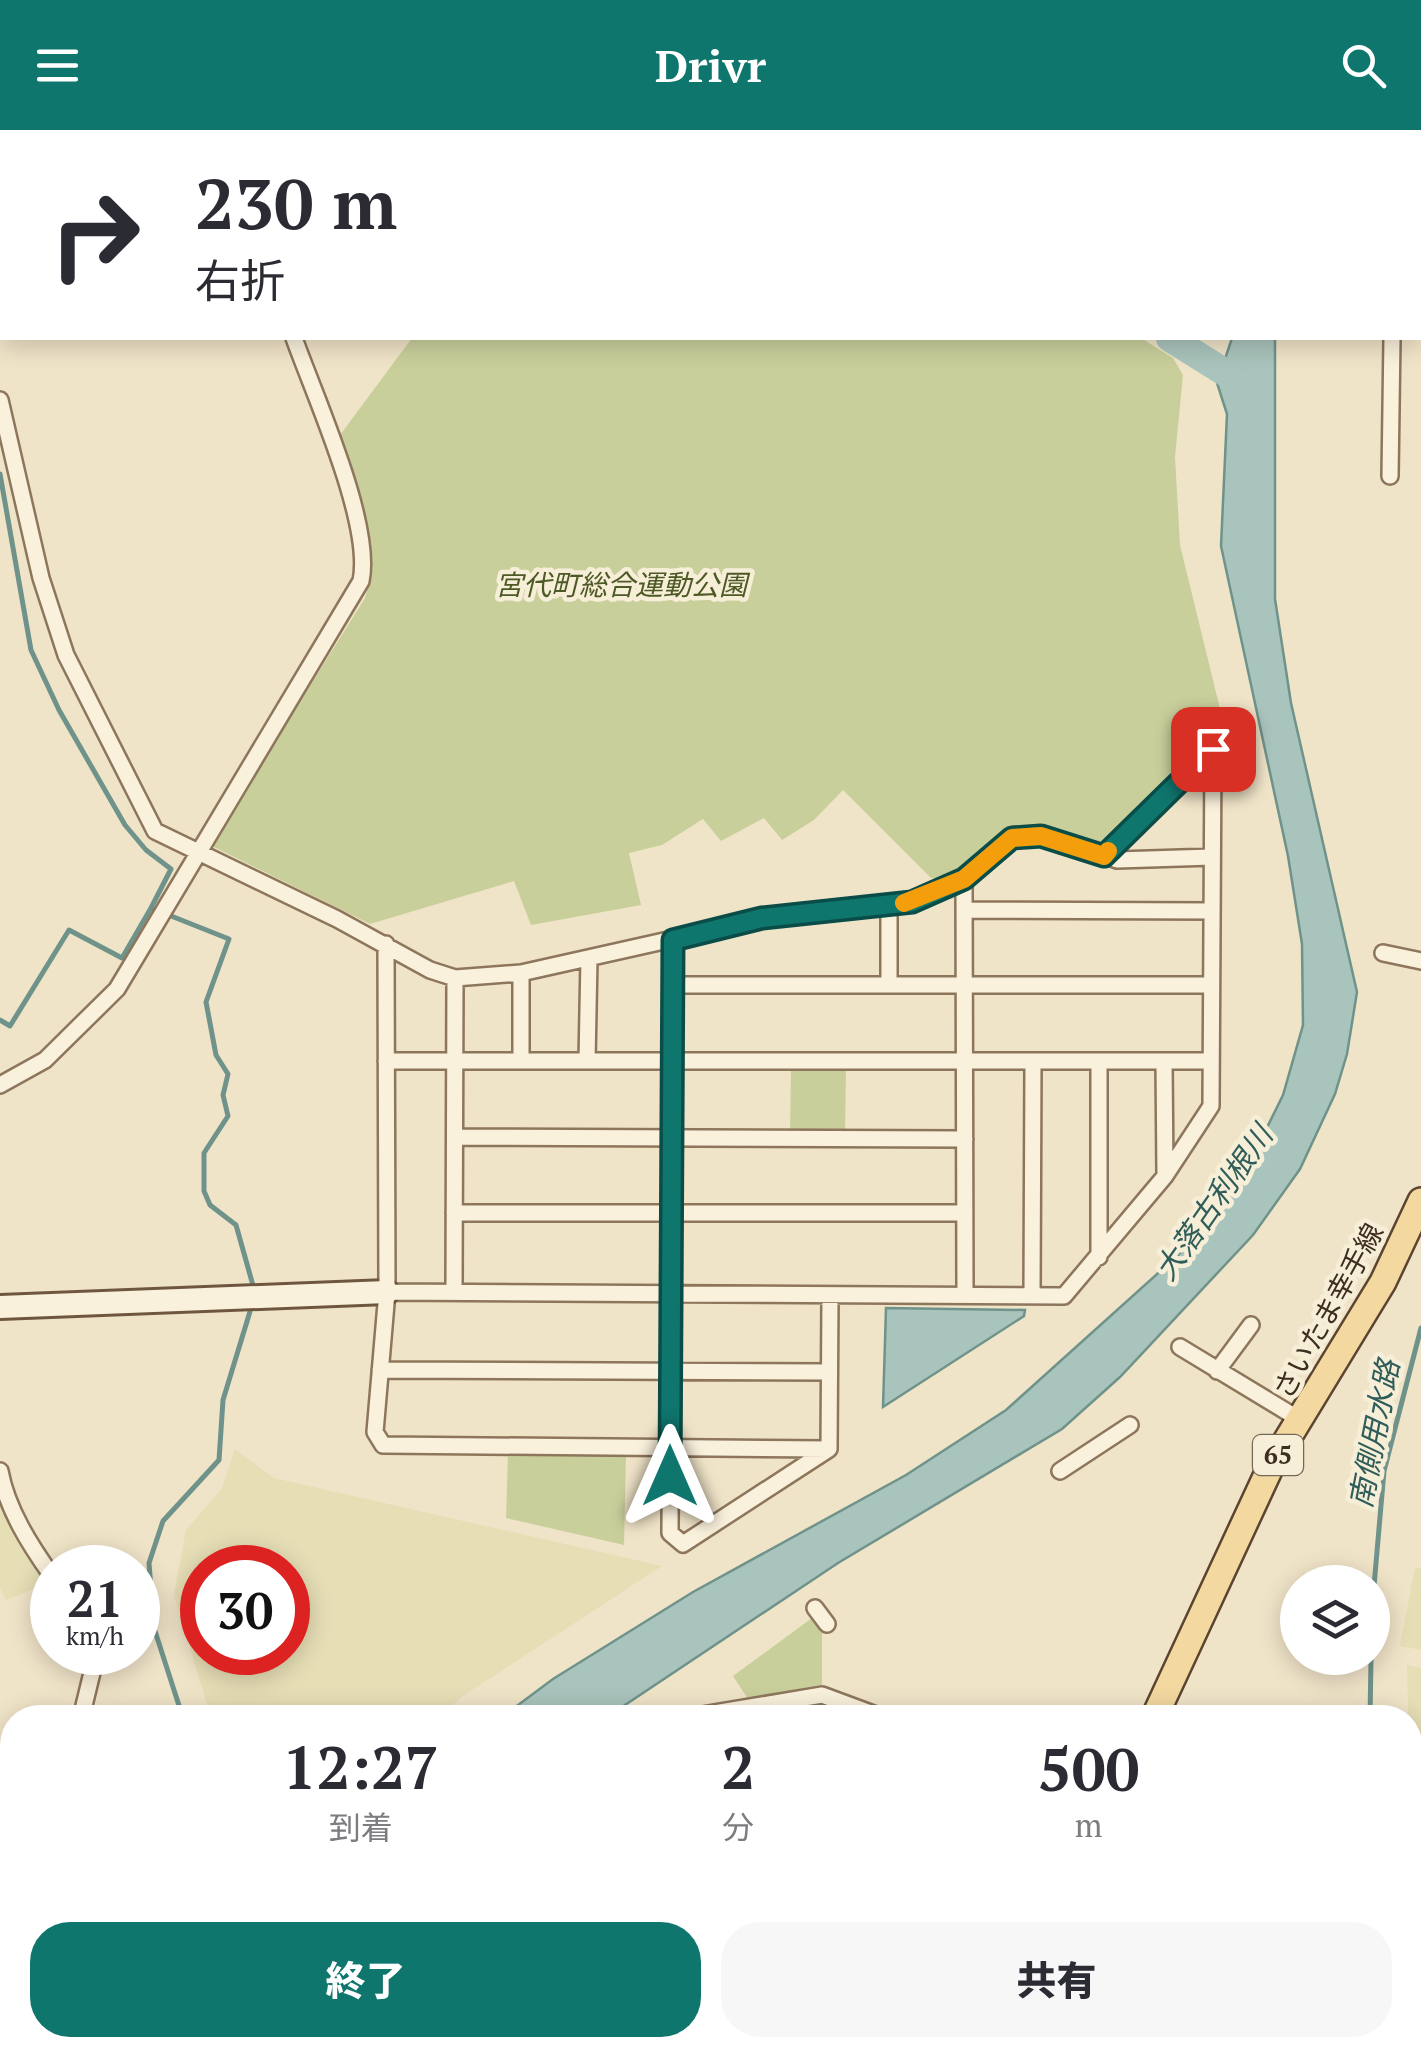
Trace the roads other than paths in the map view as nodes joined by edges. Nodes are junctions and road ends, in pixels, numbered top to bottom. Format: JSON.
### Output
{"nodes":[{"id":1,"x":295,"y":340,"type":"edge"},
{"id":2,"x":1392,"y":340,"type":"edge"},
{"id":3,"x":0,"y":400,"type":"edge"},
{"id":4,"x":1390,"y":476,"type":"dead end"},
{"id":5,"x":199,"y":852,"type":"junction"},
{"id":6,"x":1104,"y":856,"type":"junction"},
{"id":7,"x":1212,"y":858,"type":"junction"},
{"id":8,"x":964,"y":879,"type":"junction"},
{"id":9,"x":889,"y":906,"type":"junction"},
{"id":10,"x":964,"y":910,"type":"junction"},
{"id":11,"x":1212,"y":910,"type":"junction"},
{"id":12,"x":673,"y":940,"type":"junction"},
{"id":13,"x":386,"y":944,"type":"junction"},
{"id":14,"x":1383,"y":954,"type":"dead end"},
{"id":15,"x":589,"y":959,"type":"junction"},
{"id":16,"x":1421,"y":961,"type":"edge"},
{"id":17,"x":521,"y":973,"type":"junction"},
{"id":18,"x":455,"y":978,"type":"junction"},
{"id":19,"x":890,"y":984,"type":"junction"},
{"id":20,"x":965,"y":984,"type":"junction"},
{"id":21,"x":674,"y":985,"type":"junction"},
{"id":22,"x":1212,"y":986,"type":"junction"},
{"id":23,"x":386,"y":1061,"type":"junction"},
{"id":24,"x":455,"y":1061,"type":"junction"},
{"id":25,"x":521,"y":1061,"type":"junction"},
{"id":26,"x":587,"y":1061,"type":"junction"},
{"id":27,"x":966,"y":1061,"type":"junction"},
{"id":28,"x":1033,"y":1061,"type":"junction"},
{"id":29,"x":1099,"y":1061,"type":"junction"},
{"id":30,"x":1164,"y":1061,"type":"junction"},
{"id":31,"x":1211,"y":1061,"type":"junction"},
{"id":32,"x":670,"y":1062,"type":"junction"},
{"id":33,"x":0,"y":1084,"type":"edge"},
{"id":34,"x":455,"y":1137,"type":"junction"},
{"id":35,"x":670,"y":1138,"type":"junction"},
{"id":36,"x":965,"y":1138,"type":"junction"},
{"id":37,"x":1165,"y":1176,"type":"junction"},
{"id":38,"x":1421,"y":1202,"type":"edge"},
{"id":39,"x":454,"y":1213,"type":"junction"},
{"id":40,"x":670,"y":1213,"type":"junction"},
{"id":41,"x":965,"y":1213,"type":"junction"},
{"id":42,"x":1099,"y":1256,"type":"junction"},
{"id":43,"x":387,"y":1292,"type":"junction"},
{"id":44,"x":454,"y":1292,"type":"junction"},
{"id":45,"x":964,"y":1294,"type":"junction"},
{"id":46,"x":669,"y":1295,"type":"junction"},
{"id":47,"x":830,"y":1296,"type":"junction"},
{"id":48,"x":1032,"y":1296,"type":"junction"},
{"id":49,"x":0,"y":1307,"type":"edge"},
{"id":50,"x":1251,"y":1325,"type":"dead end"},
{"id":51,"x":1180,"y":1347,"type":"dead end"},
{"id":52,"x":380,"y":1370,"type":"junction"},
{"id":53,"x":1217,"y":1370,"type":"junction"},
{"id":54,"x":670,"y":1371,"type":"junction"},
{"id":55,"x":830,"y":1372,"type":"junction"},
{"id":56,"x":1302,"y":1421,"type":"junction"},
{"id":57,"x":1130,"y":1425,"type":"dead end"},
{"id":58,"x":670,"y":1448,"type":"junction"},
{"id":59,"x":829,"y":1449,"type":"junction"},
{"id":60,"x":1060,"y":1471,"type":"dead end"},
{"id":61,"x":0,"y":1472,"type":"edge"},
{"id":62,"x":31,"y":1545,"type":"edge"},
{"id":63,"x":815,"y":1608,"type":"dead end"},
{"id":64,"x":826,"y":1624,"type":"dead end"},
{"id":65,"x":91,"y":1675,"type":"edge"},
{"id":66,"x":84,"y":1705,"type":"edge"},
{"id":67,"x":762,"y":1705,"type":"edge"},
{"id":68,"x":849,"y":1705,"type":"edge"},
{"id":69,"x":1160,"y":1705,"type":"edge"}],
"edges":[{"from":1,"to":5,"type":"street"},
{"from":2,"to":4,"type":"street"},
{"from":3,"to":5,"type":"street"},
{"from":5,"to":13,"type":"street"},
{"from":5,"to":33,"type":"street"},
{"from":6,"to":7,"type":"street"},
{"from":6,"to":7,"type":"street"},
{"from":6,"to":8,"type":"street"},
{"from":7,"to":11,"type":"street"},
{"from":8,"to":9,"type":"street"},
{"from":8,"to":10,"type":"street"},
{"from":9,"to":12,"type":"street"},
{"from":9,"to":19,"type":"street"},
{"from":10,"to":11,"type":"street"},
{"from":10,"to":20,"type":"street"},
{"from":11,"to":22,"type":"street"},
{"from":12,"to":15,"type":"street"},
{"from":12,"to":21,"type":"street"},
{"from":13,"to":18,"type":"street"},
{"from":13,"to":23,"type":"street"},
{"from":14,"to":16,"type":"street"},
{"from":15,"to":17,"type":"street"},
{"from":15,"to":26,"type":"street"},
{"from":17,"to":18,"type":"street"},
{"from":17,"to":25,"type":"street"},
{"from":18,"to":24,"type":"street"},
{"from":19,"to":20,"type":"street"},
{"from":19,"to":21,"type":"street"},
{"from":20,"to":22,"type":"street"},
{"from":20,"to":27,"type":"street"},
{"from":21,"to":32,"type":"street"},
{"from":22,"to":31,"type":"street"},
{"from":23,"to":24,"type":"street"},
{"from":23,"to":43,"type":"street"},
{"from":24,"to":25,"type":"street"},
{"from":24,"to":34,"type":"street"},
{"from":25,"to":26,"type":"street"},
{"from":26,"to":32,"type":"street"},
{"from":27,"to":28,"type":"street"},
{"from":27,"to":32,"type":"street"},
{"from":27,"to":36,"type":"street"},
{"from":28,"to":29,"type":"street"},
{"from":28,"to":48,"type":"street"},
{"from":29,"to":30,"type":"street"},
{"from":29,"to":42,"type":"street"},
{"from":30,"to":31,"type":"street"},
{"from":30,"to":37,"type":"street"},
{"from":31,"to":37,"type":"street"},
{"from":32,"to":35,"type":"street"},
{"from":34,"to":35,"type":"street"},
{"from":34,"to":39,"type":"street"},
{"from":35,"to":36,"type":"street"},
{"from":35,"to":40,"type":"street"},
{"from":36,"to":41,"type":"street"},
{"from":37,"to":42,"type":"street"},
{"from":38,"to":56,"type":"main road","name":"さいたま幸手線","number":"65"},
{"from":39,"to":40,"type":"street"},
{"from":39,"to":44,"type":"street"},
{"from":40,"to":41,"type":"street"},
{"from":40,"to":46,"type":"street"},
{"from":41,"to":45,"type":"street"},
{"from":42,"to":48,"type":"street"},
{"from":43,"to":44,"type":"street"},
{"from":43,"to":49,"type":"street"},
{"from":43,"to":52,"type":"street"},
{"from":44,"to":46,"type":"street"},
{"from":45,"to":47,"type":"street"},
{"from":45,"to":48,"type":"street"},
{"from":46,"to":47,"type":"street"},
{"from":46,"to":54,"type":"street"},
{"from":47,"to":55,"type":"street"},
{"from":50,"to":53,"type":"street"},
{"from":51,"to":53,"type":"street"},
{"from":52,"to":54,"type":"street"},
{"from":52,"to":58,"type":"street"},
{"from":53,"to":56,"type":"street"},
{"from":54,"to":55,"type":"street"},
{"from":54,"to":58,"type":"street"},
{"from":55,"to":59,"type":"street"},
{"from":56,"to":69,"type":"main road","name":"さいたま幸手線","number":"65"},
{"from":57,"to":60,"type":"street"},
{"from":58,"to":59,"type":"street"},
{"from":58,"to":59,"type":"street"},
{"from":61,"to":62,"type":"street"},
{"from":63,"to":64,"type":"street"},
{"from":65,"to":66,"type":"street"},
{"from":67,"to":68,"type":"street"}]}
